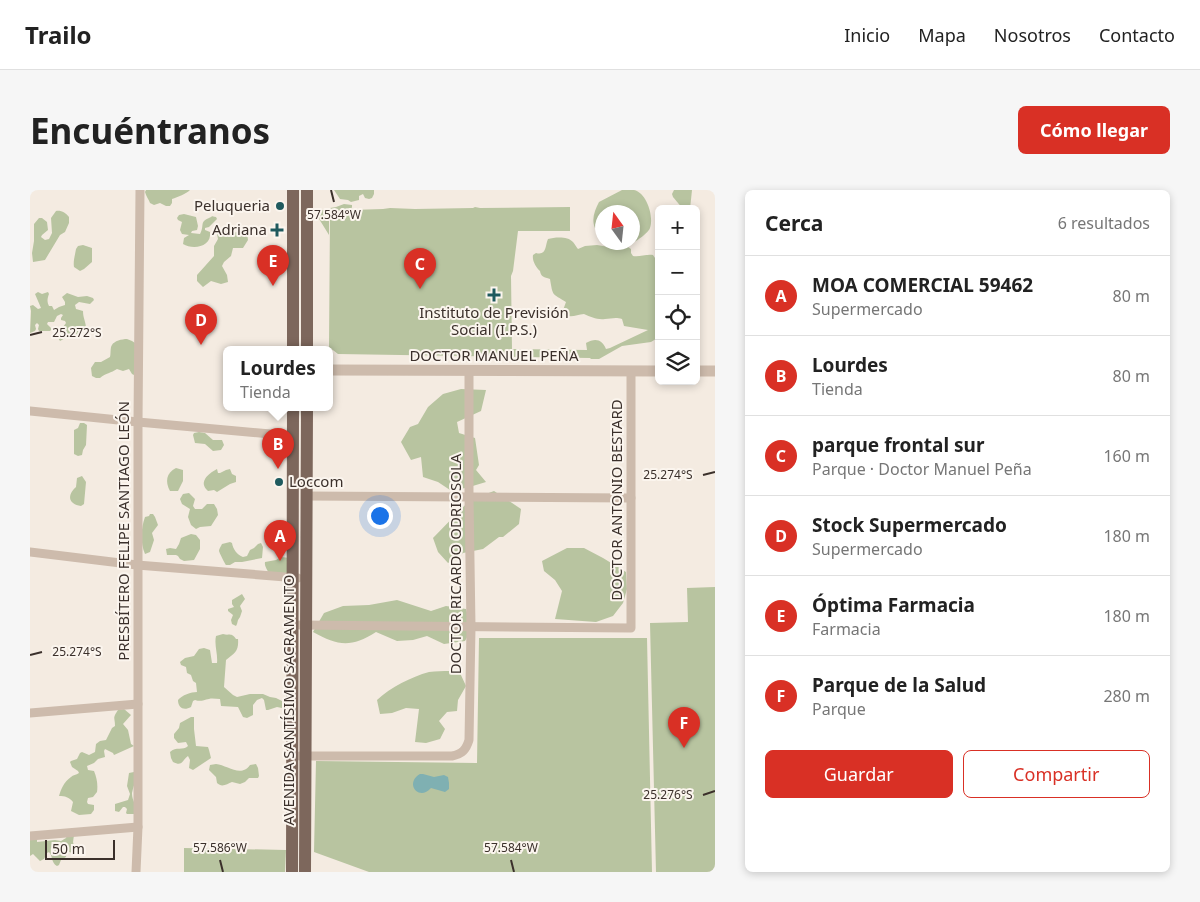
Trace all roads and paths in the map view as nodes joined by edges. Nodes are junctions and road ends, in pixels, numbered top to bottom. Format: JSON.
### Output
{"nodes":[{"id":1,"x":140,"y":190,"type":"edge"},
{"id":2,"x":292,"y":190,"type":"edge"},
{"id":3,"x":308,"y":190,"type":"edge"},
{"id":4,"x":293,"y":346,"type":"edge"},
{"id":5,"x":307,"y":346,"type":"edge"},
{"id":6,"x":333,"y":370,"type":"edge"},
{"id":7,"x":469,"y":370,"type":"junction"},
{"id":8,"x":631,"y":371,"type":"junction"},
{"id":9,"x":655,"y":371,"type":"edge"},
{"id":10,"x":700,"y":371,"type":"edge"},
{"id":11,"x":715,"y":372,"type":"edge"},
{"id":12,"x":30,"y":411,"type":"edge"},
{"id":13,"x":293,"y":411,"type":"edge"},
{"id":14,"x":307,"y":411,"type":"edge"},
{"id":15,"x":138,"y":422,"type":"junction"},
{"id":16,"x":293,"y":436,"type":"junction"},
{"id":17,"x":306,"y":496,"type":"junction"},
{"id":18,"x":469,"y":497,"type":"junction"},
{"id":19,"x":631,"y":498,"type":"junction"},
{"id":20,"x":30,"y":552,"type":"edge"},
{"id":21,"x":137,"y":565,"type":"junction"},
{"id":22,"x":292,"y":578,"type":"junction"},
{"id":23,"x":306,"y":578,"type":"junction"},
{"id":24,"x":292,"y":625,"type":"junction"},
{"id":25,"x":306,"y":625,"type":"junction"},
{"id":26,"x":471,"y":627,"type":"junction"},
{"id":27,"x":138,"y":704,"type":"junction"},
{"id":28,"x":30,"y":713,"type":"edge"},
{"id":29,"x":292,"y":756,"type":"junction"},
{"id":30,"x":306,"y":756,"type":"junction"},
{"id":31,"x":138,"y":827,"type":"junction"},
{"id":32,"x":30,"y":836,"type":"edge"},
{"id":33,"x":136,"y":872,"type":"edge"},
{"id":34,"x":292,"y":872,"type":"edge"},
{"id":35,"x":305,"y":872,"type":"edge"}],
"edges":[{"from":1,"to":15,"type":"street","name":"PRESBÍTERO FELIPE SANTIAGO LEÓN"},
{"from":2,"to":4,"type":"main road"},
{"from":3,"to":5,"type":"main road"},
{"from":6,"to":7,"type":"street","name":"DOCTOR MANUEL PEÑA"},
{"from":7,"to":8,"type":"street","name":"DOCTOR MANUEL PEÑA"},
{"from":7,"to":18,"type":"street","name":"DOCTOR RICARDO ODRIOSOLA"},
{"from":8,"to":9,"type":"street","name":"DOCTOR MANUEL PEÑA"},
{"from":8,"to":19,"type":"street","name":"DOCTOR ANTONIO BESTARD"},
{"from":10,"to":11,"type":"street"},
{"from":12,"to":15,"type":"street"},
{"from":13,"to":16,"type":"main road","name":"AVENIDA SANTÍSIMO SACRAMENTO"},
{"from":14,"to":17,"type":"main road","name":"AVENIDA SANTÍSIMO SACRAMENTO"},
{"from":15,"to":16,"type":"street"},
{"from":15,"to":21,"type":"street","name":"PRESBÍTERO FELIPE SANTIAGO LEÓN"},
{"from":16,"to":22,"type":"main road","name":"AVENIDA SANTÍSIMO SACRAMENTO"},
{"from":17,"to":18,"type":"street"},
{"from":17,"to":23,"type":"main road","name":"AVENIDA SANTÍSIMO SACRAMENTO"},
{"from":18,"to":19,"type":"street"},
{"from":18,"to":26,"type":"street","name":"DOCTOR RICARDO ODRIOSOLA"},
{"from":19,"to":26,"type":"street","name":"DOCTOR ANTONIO BESTARD"},
{"from":20,"to":21,"type":"street"},
{"from":21,"to":22,"type":"street"},
{"from":21,"to":27,"type":"street","name":"PRESBÍTERO FELIPE SANTIAGO LEÓN"},
{"from":22,"to":23,"type":"street"},
{"from":22,"to":24,"type":"main road","name":"AVENIDA SANTÍSIMO SACRAMENTO"},
{"from":23,"to":25,"type":"main road","name":"AVENIDA SANTÍSIMO SACRAMENTO"},
{"from":24,"to":25,"type":"street"},
{"from":24,"to":29,"type":"main road","name":"AVENIDA SANTÍSIMO SACRAMENTO"},
{"from":25,"to":26,"type":"street"},
{"from":25,"to":30,"type":"main road","name":"AVENIDA SANTÍSIMO SACRAMENTO"},
{"from":26,"to":30,"type":"street","name":"DOCTOR RICARDO ODRIOSOLA"},
{"from":27,"to":28,"type":"street"},
{"from":27,"to":31,"type":"street","name":"PRESBÍTERO FELIPE SANTIAGO LEÓN"},
{"from":29,"to":30,"type":"street"},
{"from":29,"to":34,"type":"main road","name":"AVENIDA SANTÍSIMO SACRAMENTO"},
{"from":30,"to":35,"type":"main road","name":"AVENIDA SANTÍSIMO SACRAMENTO"},
{"from":31,"to":32,"type":"street"},
{"from":31,"to":33,"type":"street","name":"PRESBÍTERO FELIPE SANTIAGO LEÓN"}]}
